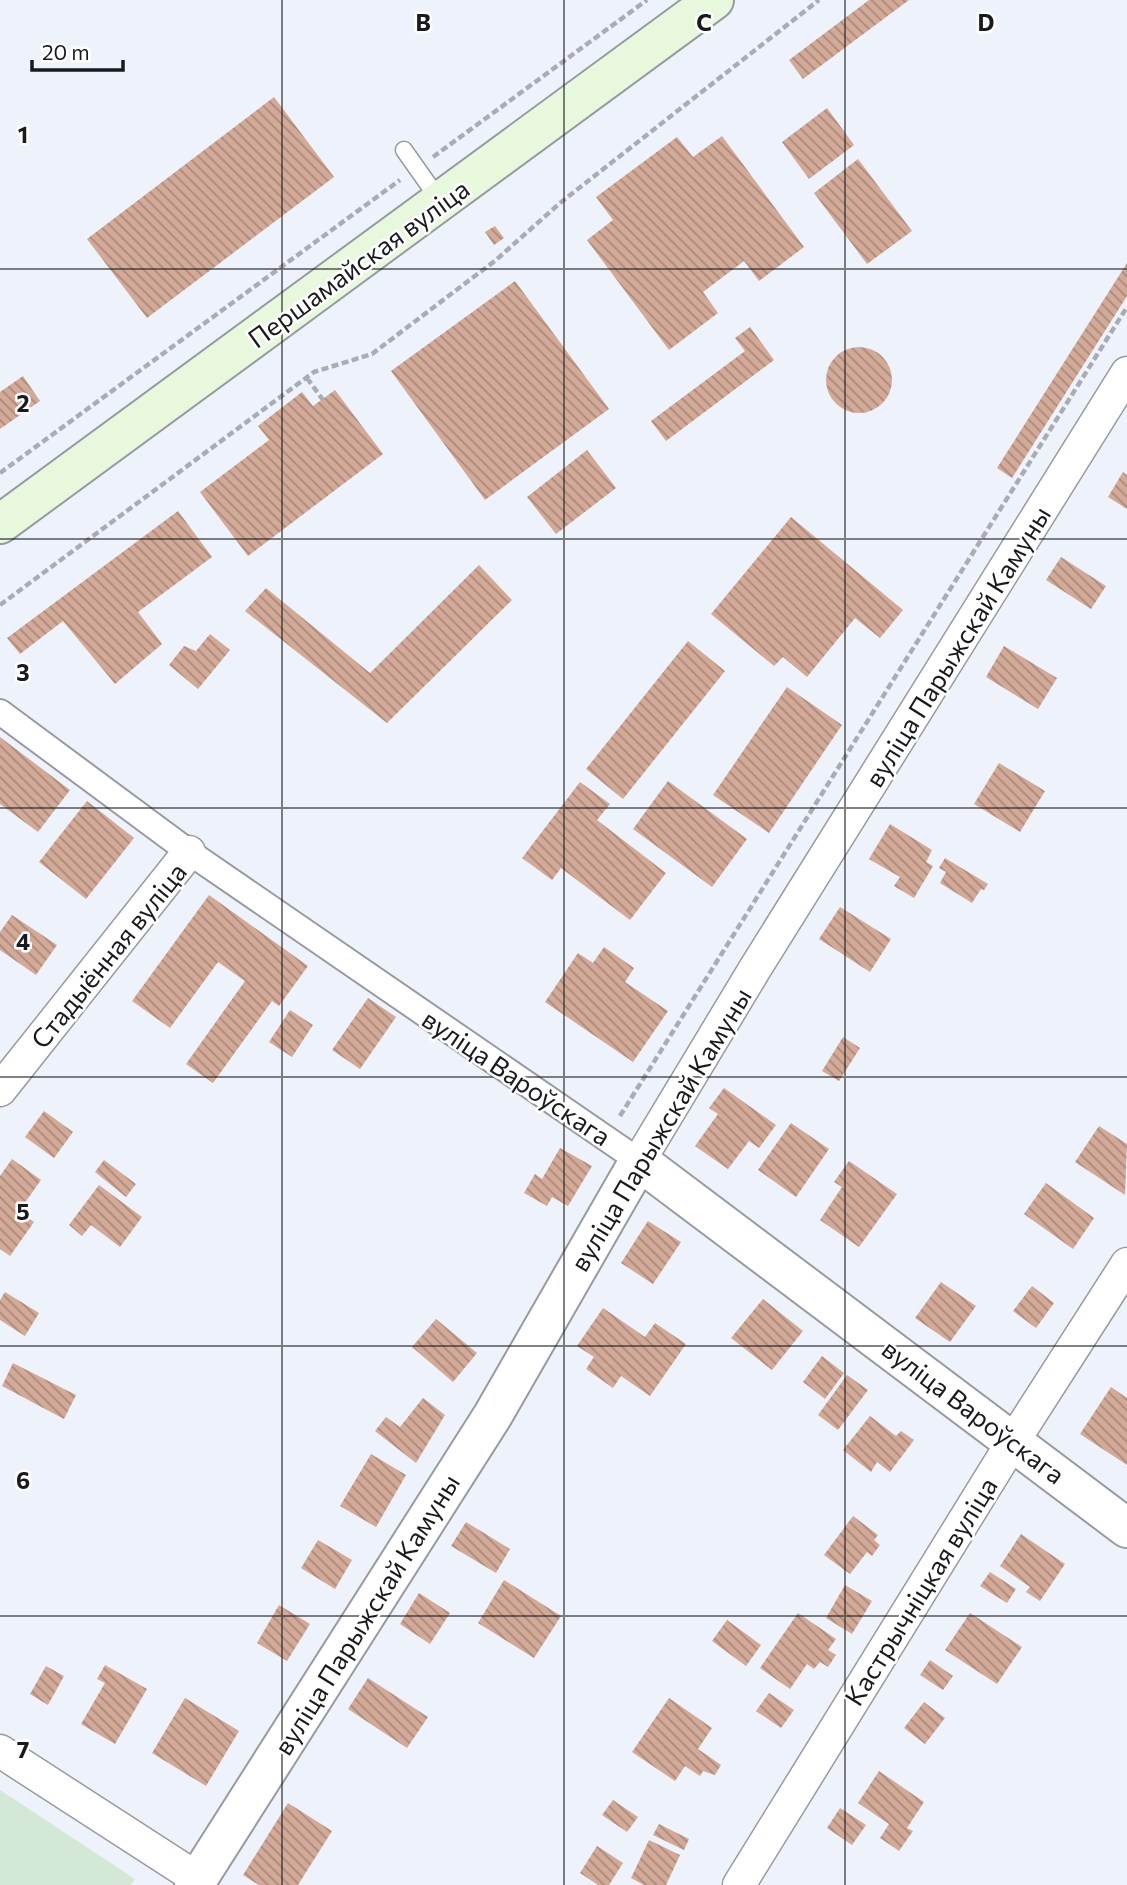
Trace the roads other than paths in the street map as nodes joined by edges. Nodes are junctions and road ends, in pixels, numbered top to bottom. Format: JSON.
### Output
{"nodes":[{"id":1,"x":714,"y":0,"type":"edge"},
{"id":2,"x":404,"y":150,"type":"dead end"},
{"id":3,"x":442,"y":203,"type":"junction"},
{"id":4,"x":1127,"y":373,"type":"edge"},
{"id":5,"x":0,"y":524,"type":"edge"},
{"id":6,"x":0,"y":712,"type":"edge"},
{"id":7,"x":190,"y":852,"type":"junction"},
{"id":8,"x":0,"y":1090,"type":"edge"},
{"id":9,"x":639,"y":1161,"type":"junction"},
{"id":10,"x":1127,"y":1264,"type":"edge"},
{"id":11,"x":1014,"y":1440,"type":"junction"},
{"id":12,"x":1127,"y":1528,"type":"edge"},
{"id":13,"x":0,"y":1751,"type":"edge"},
{"id":14,"x":196,"y":1882,"type":"edge"},
{"id":15,"x":739,"y":1885,"type":"edge"}],
"edges":[{"from":1,"to":3,"type":"main road","name":"Першамайская вуліца"},
{"from":2,"to":3,"type":"lane"},
{"from":3,"to":5,"type":"main road","name":"Першамайская вуліца"},
{"from":4,"to":9,"type":"street","name":"вуліца Парыжскай Камуны"},
{"from":6,"to":7,"type":"street","name":"вуліца Вароўскага"},
{"from":7,"to":8,"type":"street","name":"Стадыённая вуліца"},
{"from":7,"to":9,"type":"street","name":"вуліца Вароўскага"},
{"from":9,"to":11,"type":"street","name":"вуліца Вароўскага"},
{"from":9,"to":14,"type":"street","name":"вуліца Парыжскай Камуны"},
{"from":10,"to":11,"type":"street","name":"Кастрычніцкая вуліца"},
{"from":11,"to":12,"type":"street","name":"вуліца Вароўскага"},
{"from":11,"to":15,"type":"street","name":"Кастрычніцкая вуліца"},
{"from":13,"to":14,"type":"street"}]}
